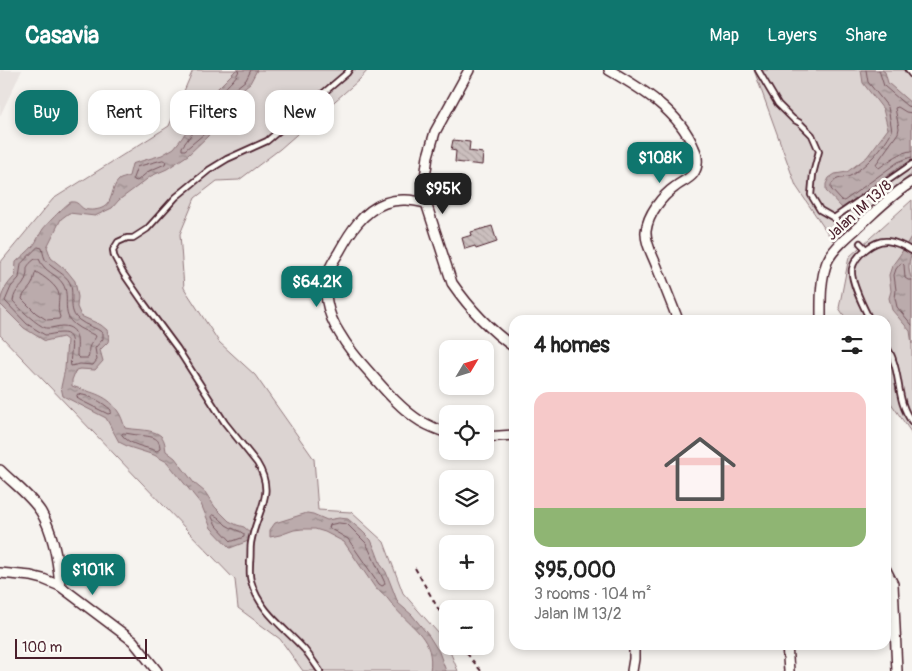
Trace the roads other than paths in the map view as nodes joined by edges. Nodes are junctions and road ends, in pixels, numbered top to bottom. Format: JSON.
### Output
{"nodes":[{"id":1,"x":349,"y":70,"type":"edge"},
{"id":2,"x":469,"y":70,"type":"edge"},
{"id":3,"x":609,"y":70,"type":"edge"},
{"id":4,"x":758,"y":70,"type":"edge"},
{"id":5,"x":908,"y":70,"type":"edge"},
{"id":6,"x":912,"y":75,"type":"edge"},
{"id":7,"x":912,"y":164,"type":"edge"},
{"id":8,"x":912,"y":182,"type":"edge"},
{"id":9,"x":426,"y":202,"type":"junction"},
{"id":10,"x":834,"y":218,"type":"junction"},
{"id":11,"x":840,"y":225,"type":"dead end"},
{"id":12,"x":860,"y":243,"type":"dead end"},
{"id":13,"x":866,"y":249,"type":"junction"},
{"id":14,"x":912,"y":251,"type":"edge"},
{"id":15,"x":676,"y":315,"type":"edge"},
{"id":16,"x":821,"y":315,"type":"edge"},
{"id":17,"x":868,"y":315,"type":"edge"},
{"id":18,"x":509,"y":343,"type":"edge"},
{"id":19,"x":891,"y":356,"type":"edge"},
{"id":20,"x":912,"y":422,"type":"edge"},
{"id":21,"x":439,"y":431,"type":"edge"},
{"id":22,"x":509,"y":435,"type":"edge"},
{"id":23,"x":494,"y":436,"type":"edge"},
{"id":24,"x":0,"y":470,"type":"edge"},
{"id":25,"x":0,"y":573,"type":"edge"},
{"id":26,"x":891,"y":580,"type":"edge"},
{"id":27,"x":60,"y":586,"type":"junction"},
{"id":28,"x":634,"y":650,"type":"edge"},
{"id":29,"x":787,"y":650,"type":"edge"},
{"id":30,"x":157,"y":671,"type":"edge"},
{"id":31,"x":320,"y":671,"type":"edge"},
{"id":32,"x":632,"y":671,"type":"edge"},
{"id":33,"x":789,"y":671,"type":"edge"},
{"id":34,"x":897,"y":671,"type":"edge"}],
"edges":[{"from":1,"to":31,"type":"lane"},
{"from":2,"to":9,"type":"street"},
{"from":3,"to":15,"type":"street"},
{"from":4,"to":10,"type":"lane"},
{"from":5,"to":6,"type":"lane"},
{"from":7,"to":10,"type":"lane"},
{"from":8,"to":16,"type":"street","name":"Jalan IM 13/8"},
{"from":9,"to":18,"type":"street"},
{"from":9,"to":21,"type":"street"},
{"from":10,"to":11,"type":"lane"},
{"from":12,"to":13,"type":"lane"},
{"from":13,"to":14,"type":"lane"},
{"from":13,"to":17,"type":"lane"},
{"from":19,"to":20,"type":"lane"},
{"from":22,"to":23,"type":"street"},
{"from":24,"to":27,"type":"street"},
{"from":25,"to":27,"type":"street"},
{"from":26,"to":34,"type":"street"},
{"from":27,"to":30,"type":"street"},
{"from":28,"to":32,"type":"street"},
{"from":29,"to":33,"type":"street"}]}
